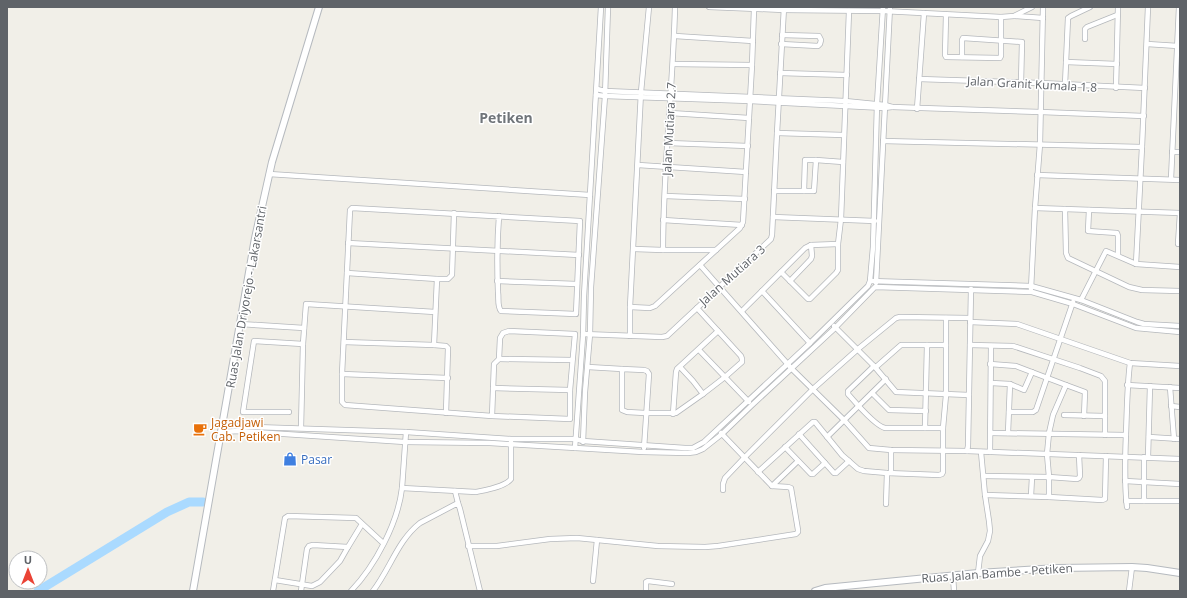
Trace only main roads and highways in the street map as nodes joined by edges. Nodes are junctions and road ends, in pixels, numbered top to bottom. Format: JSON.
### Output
{"nodes":[{"id":1,"x":319,"y":7,"type":"edge"},
{"id":2,"x":1180,"y":573,"type":"edge"},
{"id":3,"x":193,"y":591,"type":"edge"},
{"id":4,"x":815,"y":591,"type":"edge"}],
"edges":[{"from":1,"to":3,"type":"main road","name":"Ruas Jalan Driyorejo - Lakarsantri"},
{"from":2,"to":4,"type":"main road","name":"Ruas Jalan Bambe - Petiken"}]}
